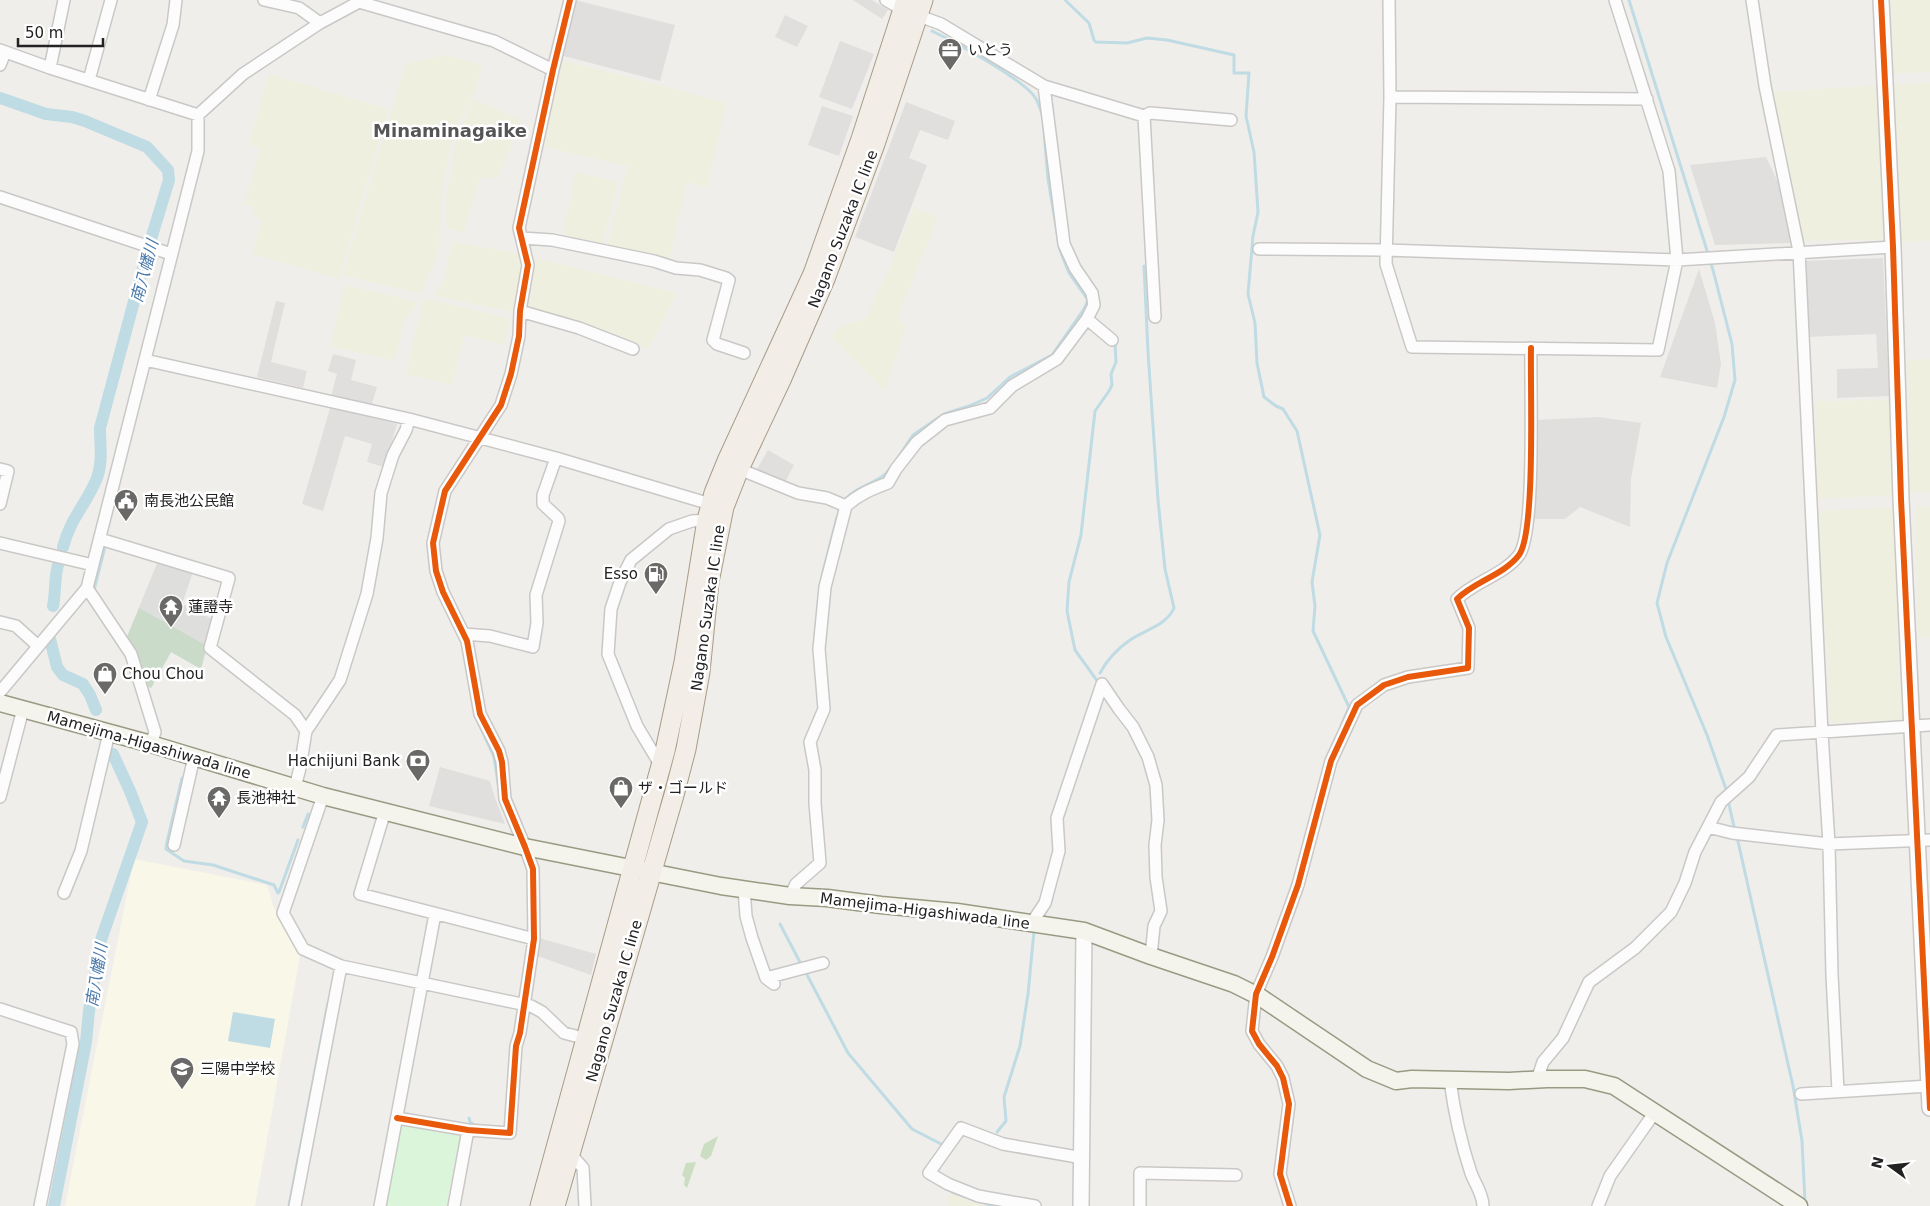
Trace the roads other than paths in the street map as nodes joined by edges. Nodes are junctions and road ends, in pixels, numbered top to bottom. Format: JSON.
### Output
{"nodes":[{"id":1,"x":64,"y":0,"type":"edge"},
{"id":2,"x":110,"y":0,"type":"edge"},
{"id":3,"x":176,"y":0,"type":"edge"},
{"id":4,"x":264,"y":0,"type":"edge"},
{"id":5,"x":570,"y":0,"type":"edge"},
{"id":6,"x":886,"y":0,"type":"edge"},
{"id":7,"x":1389,"y":0,"type":"edge"},
{"id":8,"x":1615,"y":0,"type":"edge"},
{"id":9,"x":1752,"y":0,"type":"edge"},
{"id":10,"x":1881,"y":0,"type":"edge"},
{"id":11,"x":360,"y":1,"type":"edge"},
{"id":12,"x":913,"y":6,"type":"edge"},
{"id":13,"x":320,"y":23,"type":"junction"},
{"id":14,"x":2,"y":51,"type":"edge"},
{"id":15,"x":0,"y":65,"type":"edge"},
{"id":16,"x":50,"y":68,"type":"junction"},
{"id":17,"x":553,"y":70,"type":"junction"},
{"id":18,"x":90,"y":80,"type":"junction"},
{"id":19,"x":1044,"y":86,"type":"junction"},
{"id":20,"x":1390,"y":97,"type":"junction"},
{"id":21,"x":1646,"y":99,"type":"junction"},
{"id":22,"x":149,"y":100,"type":"junction"},
{"id":23,"x":198,"y":115,"type":"junction"},
{"id":24,"x":1144,"y":116,"type":"junction"},
{"id":25,"x":1231,"y":120,"type":"dead end"},
{"id":26,"x":0,"y":197,"type":"edge"},
{"id":27,"x":522,"y":238,"type":"junction"},
{"id":28,"x":1893,"y":247,"type":"junction"},
{"id":29,"x":1259,"y":249,"type":"dead end"},
{"id":30,"x":1386,"y":250,"type":"junction"},
{"id":31,"x":1799,"y":252,"type":"junction"},
{"id":32,"x":171,"y":254,"type":"junction"},
{"id":33,"x":1677,"y":260,"type":"junction"},
{"id":34,"x":520,"y":310,"type":"junction"},
{"id":35,"x":1155,"y":317,"type":"dead end"},
{"id":36,"x":1087,"y":318,"type":"junction"},
{"id":37,"x":1112,"y":340,"type":"dead end"},
{"id":38,"x":1531,"y":348,"type":"junction"},
{"id":39,"x":633,"y":350,"type":"dead end"},
{"id":40,"x":744,"y":353,"type":"dead end"},
{"id":41,"x":145,"y":360,"type":"junction"},
{"id":42,"x":409,"y":419,"type":"junction"},
{"id":43,"x":479,"y":437,"type":"junction"},
{"id":44,"x":556,"y":458,"type":"junction"},
{"id":45,"x":0,"y":469,"type":"edge"},
{"id":46,"x":739,"y":469,"type":"junction"},
{"id":47,"x":0,"y":504,"type":"edge"},
{"id":48,"x":846,"y":506,"type":"junction"},
{"id":49,"x":714,"y":510,"type":"junction"},
{"id":50,"x":100,"y":539,"type":"junction"},
{"id":51,"x":0,"y":542,"type":"edge"},
{"id":52,"x":93,"y":565,"type":"junction"},
{"id":53,"x":87,"y":588,"type":"junction"},
{"id":54,"x":0,"y":622,"type":"edge"},
{"id":55,"x":464,"y":634,"type":"junction"},
{"id":56,"x":38,"y":646,"type":"junction"},
{"id":57,"x":0,"y":692,"type":"edge"},
{"id":58,"x":0,"y":702,"type":"edge"},
{"id":59,"x":23,"y":709,"type":"junction"},
{"id":60,"x":1913,"y":726,"type":"junction"},
{"id":61,"x":1930,"y":726,"type":"edge"},
{"id":62,"x":306,"y":731,"type":"junction"},
{"id":63,"x":109,"y":733,"type":"junction"},
{"id":64,"x":1822,"y":733,"type":"junction"},
{"id":65,"x":151,"y":744,"type":"junction"},
{"id":66,"x":194,"y":757,"type":"junction"},
{"id":67,"x":661,"y":766,"type":"junction"},
{"id":68,"x":295,"y":787,"type":"junction"},
{"id":69,"x":323,"y":796,"type":"junction"},
{"id":70,"x":0,"y":797,"type":"edge"},
{"id":71,"x":385,"y":811,"type":"junction"},
{"id":72,"x":1708,"y":827,"type":"junction"},
{"id":73,"x":1924,"y":841,"type":"edge"},
{"id":74,"x":1829,"y":844,"type":"junction"},
{"id":75,"x":174,"y":845,"type":"dead end"},
{"id":76,"x":525,"y":847,"type":"junction"},
{"id":77,"x":633,"y":869,"type":"junction"},
{"id":78,"x":652,"y":873,"type":"junction"},
{"id":79,"x":744,"y":889,"type":"junction"},
{"id":80,"x":64,"y":893,"type":"dead end"},
{"id":81,"x":790,"y":896,"type":"junction"},
{"id":82,"x":435,"y":914,"type":"junction"},
{"id":83,"x":1031,"y":924,"type":"junction"},
{"id":84,"x":1084,"y":931,"type":"junction"},
{"id":85,"x":534,"y":939,"type":"junction"},
{"id":86,"x":1151,"y":956,"type":"junction"},
{"id":87,"x":823,"y":963,"type":"dead end"},
{"id":88,"x":341,"y":966,"type":"junction"},
{"id":89,"x":422,"y":984,"type":"junction"},
{"id":90,"x":1256,"y":994,"type":"junction"},
{"id":91,"x":524,"y":1004,"type":"junction"},
{"id":92,"x":0,"y":1009,"type":"edge"},
{"id":93,"x":587,"y":1039,"type":"junction"},
{"id":94,"x":1450,"y":1080,"type":"junction"},
{"id":95,"x":1537,"y":1080,"type":"junction"},
{"id":96,"x":1929,"y":1086,"type":"edge"},
{"id":97,"x":1838,"y":1092,"type":"junction"},
{"id":98,"x":1801,"y":1094,"type":"dead end"},
{"id":99,"x":1930,"y":1108,"type":"edge"},
{"id":100,"x":1655,"y":1112,"type":"junction"},
{"id":101,"x":397,"y":1118,"type":"junction"},
{"id":102,"x":468,"y":1130,"type":"junction"},
{"id":103,"x":570,"y":1153,"type":"junction"},
{"id":104,"x":1082,"y":1158,"type":"junction"},
{"id":105,"x":1236,"y":1175,"type":"dead end"},
{"id":106,"x":1786,"y":1200,"type":"edge"},
{"id":107,"x":40,"y":1206,"type":"edge"},
{"id":108,"x":295,"y":1206,"type":"edge"},
{"id":109,"x":380,"y":1206,"type":"edge"},
{"id":110,"x":454,"y":1206,"type":"edge"},
{"id":111,"x":540,"y":1206,"type":"edge"},
{"id":112,"x":555,"y":1206,"type":"edge"},
{"id":113,"x":585,"y":1206,"type":"edge"},
{"id":114,"x":1035,"y":1206,"type":"edge"},
{"id":115,"x":1081,"y":1206,"type":"edge"},
{"id":116,"x":1140,"y":1206,"type":"edge"},
{"id":117,"x":1290,"y":1206,"type":"edge"},
{"id":118,"x":1483,"y":1206,"type":"edge"},
{"id":119,"x":1598,"y":1206,"type":"edge"},
{"id":120,"x":1799,"y":1206,"type":"edge"}],
"edges":[{"from":1,"to":16,"type":"street"},
{"from":2,"to":18,"type":"street"},
{"from":3,"to":22,"type":"street"},
{"from":4,"to":13,"type":"street"},
{"from":5,"to":17,"type":"street"},
{"from":6,"to":12,"type":"street"},
{"from":7,"to":20,"type":"street"},
{"from":8,"to":21,"type":"street"},
{"from":9,"to":31,"type":"street"},
{"from":10,"to":28,"type":"street"},
{"from":11,"to":13,"type":"street"},
{"from":11,"to":17,"type":"street"},
{"from":12,"to":19,"type":"street"},
{"from":12,"to":46,"type":"main road","name":"Nagano Suzaka IC line"},
{"from":12,"to":49,"type":"main road","name":"Nagano Suzaka IC line"},
{"from":13,"to":23,"type":"street"},
{"from":14,"to":15,"type":"street"},
{"from":14,"to":16,"type":"street"},
{"from":16,"to":18,"type":"street"},
{"from":17,"to":27,"type":"street"},
{"from":18,"to":22,"type":"street"},
{"from":19,"to":24,"type":"street"},
{"from":19,"to":36,"type":"street"},
{"from":20,"to":21,"type":"street"},
{"from":20,"to":30,"type":"street"},
{"from":21,"to":33,"type":"street"},
{"from":22,"to":23,"type":"street"},
{"from":23,"to":32,"type":"street"},
{"from":24,"to":25,"type":"street"},
{"from":24,"to":35,"type":"street"},
{"from":26,"to":32,"type":"street"},
{"from":27,"to":34,"type":"street"},
{"from":27,"to":40,"type":"street"},
{"from":28,"to":31,"type":"street"},
{"from":28,"to":60,"type":"street"},
{"from":29,"to":30,"type":"street"},
{"from":30,"to":33,"type":"street"},
{"from":30,"to":38,"type":"street"},
{"from":31,"to":33,"type":"street"},
{"from":31,"to":64,"type":"street"},
{"from":32,"to":41,"type":"street"},
{"from":33,"to":38,"type":"street"},
{"from":34,"to":39,"type":"street"},
{"from":34,"to":43,"type":"street"},
{"from":36,"to":37,"type":"street"},
{"from":36,"to":48,"type":"street"},
{"from":38,"to":90,"type":"street"},
{"from":41,"to":42,"type":"street"},
{"from":41,"to":50,"type":"street"},
{"from":42,"to":43,"type":"street"},
{"from":42,"to":62,"type":"street"},
{"from":43,"to":44,"type":"street"},
{"from":43,"to":55,"type":"street"},
{"from":44,"to":49,"type":"street"},
{"from":44,"to":55,"type":"street"},
{"from":45,"to":47,"type":"street"},
{"from":46,"to":48,"type":"street"},
{"from":46,"to":49,"type":"main road","name":"Nagano Suzaka IC line"},
{"from":48,"to":81,"type":"street"},
{"from":49,"to":67,"type":"main road","name":"Nagano Suzaka IC line"},
{"from":49,"to":67,"type":"street"},
{"from":49,"to":78,"type":"main road","name":"Nagano Suzaka IC line"},
{"from":50,"to":52,"type":"street"},
{"from":50,"to":62,"type":"street"},
{"from":51,"to":52,"type":"street"},
{"from":52,"to":53,"type":"street"},
{"from":53,"to":56,"type":"street"},
{"from":53,"to":65,"type":"street"},
{"from":54,"to":56,"type":"street"},
{"from":55,"to":76,"type":"street"},
{"from":56,"to":57,"type":"street"},
{"from":58,"to":59,"type":"main road","name":"Mamejima-Higashiwada line"},
{"from":59,"to":63,"type":"main road","name":"Mamejima-Higashiwada line"},
{"from":59,"to":70,"type":"street"},
{"from":60,"to":61,"type":"street"},
{"from":60,"to":64,"type":"street"},
{"from":60,"to":73,"type":"street"},
{"from":62,"to":68,"type":"street"},
{"from":63,"to":65,"type":"main road","name":"Mamejima-Higashiwada line"},
{"from":63,"to":80,"type":"street"},
{"from":64,"to":72,"type":"street"},
{"from":64,"to":74,"type":"street"},
{"from":65,"to":66,"type":"main road","name":"Mamejima-Higashiwada line"},
{"from":66,"to":68,"type":"main road","name":"Mamejima-Higashiwada line"},
{"from":66,"to":75,"type":"street"},
{"from":67,"to":77,"type":"main road","name":"Nagano Suzaka IC line"},
{"from":68,"to":69,"type":"main road","name":"Mamejima-Higashiwada line"},
{"from":69,"to":71,"type":"main road","name":"Mamejima-Higashiwada line"},
{"from":69,"to":88,"type":"street"},
{"from":71,"to":76,"type":"main road","name":"Mamejima-Higashiwada line"},
{"from":71,"to":82,"type":"street"},
{"from":72,"to":74,"type":"street"},
{"from":72,"to":95,"type":"street"},
{"from":73,"to":74,"type":"street"},
{"from":73,"to":96,"type":"street"},
{"from":74,"to":97,"type":"street"},
{"from":76,"to":77,"type":"main road","name":"Mamejima-Higashiwada line"},
{"from":76,"to":85,"type":"street"},
{"from":77,"to":78,"type":"main road","name":"Mamejima-Higashiwada line"},
{"from":77,"to":93,"type":"main road","name":"Nagano Suzaka IC line"},
{"from":78,"to":79,"type":"main road","name":"Mamejima-Higashiwada line"},
{"from":78,"to":103,"type":"main road","name":"Nagano Suzaka IC line"},
{"from":79,"to":81,"type":"main road","name":"Mamejima-Higashiwada line"},
{"from":79,"to":87,"type":"street"},
{"from":81,"to":83,"type":"main road","name":"Mamejima-Higashiwada line"},
{"from":82,"to":85,"type":"street"},
{"from":82,"to":89,"type":"street"},
{"from":83,"to":84,"type":"main road","name":"Mamejima-Higashiwada line"},
{"from":83,"to":86,"type":"street"},
{"from":84,"to":86,"type":"main road","name":"Mamejima-Higashiwada line"},
{"from":84,"to":104,"type":"street"},
{"from":85,"to":91,"type":"street"},
{"from":86,"to":90,"type":"main road","name":"Mamejima-Higashiwada line"},
{"from":88,"to":89,"type":"street"},
{"from":88,"to":108,"type":"street"},
{"from":89,"to":91,"type":"street"},
{"from":89,"to":101,"type":"street"},
{"from":90,"to":94,"type":"main road","name":"Mamejima-Higashiwada line"},
{"from":90,"to":117,"type":"street"},
{"from":91,"to":93,"type":"street"},
{"from":91,"to":102,"type":"street"},
{"from":92,"to":107,"type":"street"},
{"from":93,"to":111,"type":"main road","name":"Nagano Suzaka IC line"},
{"from":94,"to":95,"type":"main road","name":"Mamejima-Higashiwada line"},
{"from":94,"to":118,"type":"street"},
{"from":95,"to":100,"type":"main road","name":"Mamejima-Higashiwada line"},
{"from":96,"to":97,"type":"street"},
{"from":96,"to":99,"type":"street"},
{"from":97,"to":98,"type":"street"},
{"from":100,"to":106,"type":"main road","name":"Mamejima-Higashiwada line"},
{"from":100,"to":119,"type":"street"},
{"from":101,"to":102,"type":"street"},
{"from":101,"to":109,"type":"street"},
{"from":102,"to":110,"type":"street"},
{"from":103,"to":112,"type":"main road","name":"Nagano Suzaka IC line"},
{"from":103,"to":113,"type":"street"},
{"from":104,"to":114,"type":"street"},
{"from":104,"to":115,"type":"street"},
{"from":105,"to":116,"type":"street"},
{"from":106,"to":120,"type":"main road","name":"Mamejima-Higashiwada line"}]}
